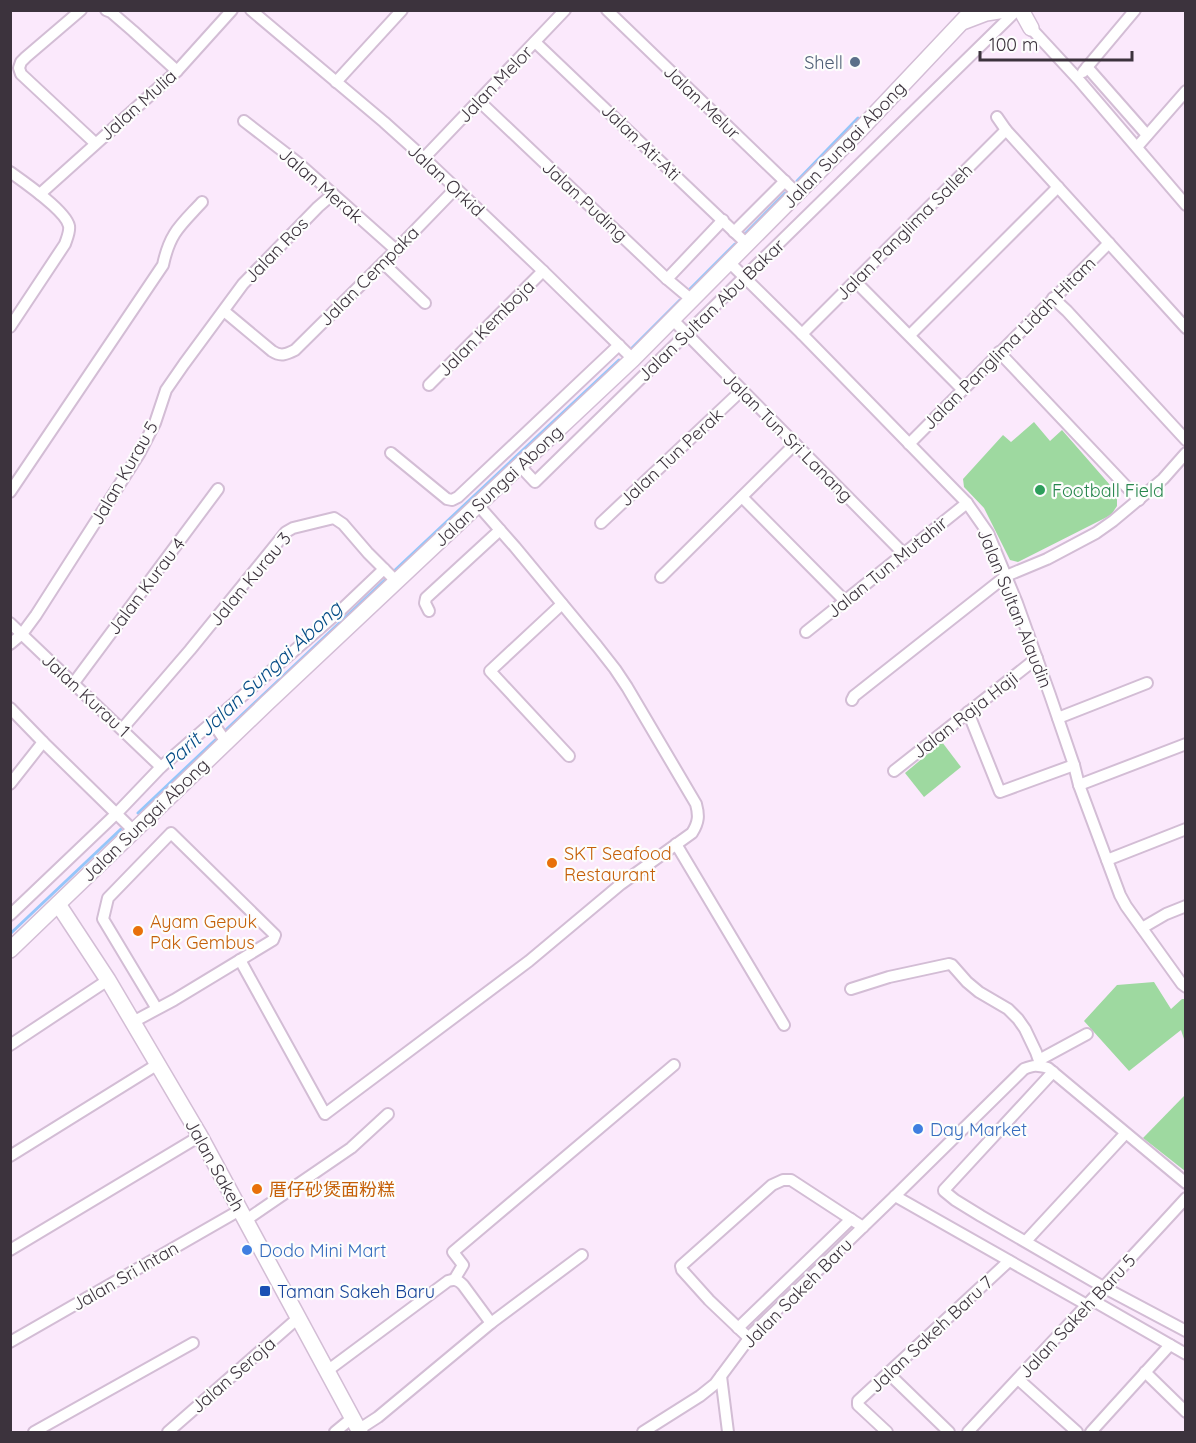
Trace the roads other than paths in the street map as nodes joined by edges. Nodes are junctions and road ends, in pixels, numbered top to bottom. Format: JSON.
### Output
{"nodes":[{"id":1,"x":81,"y":10,"type":"edge"},
{"id":2,"x":232,"y":10,"type":"edge"},
{"id":3,"x":251,"y":10,"type":"edge"},
{"id":4,"x":402,"y":10,"type":"edge"},
{"id":5,"x":565,"y":10,"type":"edge"},
{"id":6,"x":608,"y":10,"type":"edge"},
{"id":7,"x":973,"y":10,"type":"edge"},
{"id":8,"x":1135,"y":10,"type":"edge"},
{"id":9,"x":110,"y":11,"type":"edge"},
{"id":10,"x":1014,"y":11,"type":"edge"},
{"id":11,"x":963,"y":19,"type":"edge"},
{"id":12,"x":1031,"y":28,"type":"joint"},
{"id":13,"x":535,"y":42,"type":"junction"},
{"id":14,"x":1087,"y":67,"type":"junction"},
{"id":15,"x":177,"y":71,"type":"junction"},
{"id":16,"x":1078,"y":79,"type":"junction"},
{"id":17,"x":336,"y":82,"type":"junction"},
{"id":18,"x":1185,"y":91,"type":"edge"},
{"id":19,"x":479,"y":101,"type":"junction"},
{"id":20,"x":997,"y":117,"type":"dead end"},
{"id":21,"x":244,"y":121,"type":"dead end"},
{"id":22,"x":1006,"y":130,"type":"junction"},
{"id":23,"x":1147,"y":135,"type":"junction"},
{"id":24,"x":95,"y":143,"type":"junction"},
{"id":25,"x":1137,"y":147,"type":"junction"},
{"id":26,"x":424,"y":158,"type":"junction"},
{"id":27,"x":10,"y":172,"type":"edge"},
{"id":28,"x":784,"y":181,"type":"junction"},
{"id":29,"x":1058,"y":187,"type":"junction"},
{"id":30,"x":455,"y":189,"type":"junction"},
{"id":31,"x":797,"y":193,"type":"junction"},
{"id":32,"x":40,"y":194,"type":"junction"},
{"id":33,"x":333,"y":194,"type":"junction"},
{"id":34,"x":202,"y":202,"type":"dead end"},
{"id":35,"x":1185,"y":205,"type":"edge"},
{"id":36,"x":723,"y":220,"type":"junction"},
{"id":37,"x":734,"y":232,"type":"junction"},
{"id":38,"x":1109,"y":243,"type":"junction"},
{"id":39,"x":747,"y":244,"type":"junction"},
{"id":40,"x":396,"y":250,"type":"junction"},
{"id":41,"x":729,"y":262,"type":"junction"},
{"id":42,"x":383,"y":263,"type":"junction"},
{"id":43,"x":543,"y":271,"type":"junction"},
{"id":44,"x":744,"y":277,"type":"junction"},
{"id":45,"x":667,"y":279,"type":"junction"},
{"id":46,"x":855,"y":281,"type":"junction"},
{"id":47,"x":1053,"y":298,"type":"junction"},
{"id":48,"x":692,"y":300,"type":"junction"},
{"id":49,"x":425,"y":303,"type":"dead end"},
{"id":50,"x":224,"y":311,"type":"junction"},
{"id":51,"x":672,"y":320,"type":"junction"},
{"id":52,"x":10,"y":327,"type":"edge"},
{"id":53,"x":1185,"y":328,"type":"edge"},
{"id":54,"x":686,"y":333,"type":"junction"},
{"id":55,"x":802,"y":334,"type":"junction"},
{"id":56,"x":910,"y":335,"type":"junction"},
{"id":57,"x":619,"y":345,"type":"junction"},
{"id":58,"x":999,"y":352,"type":"junction"},
{"id":59,"x":633,"y":359,"type":"junction"},
{"id":60,"x":429,"y":384,"type":"dead end"},
{"id":61,"x":962,"y":389,"type":"junction"},
{"id":62,"x":742,"y":390,"type":"junction"},
{"id":63,"x":1185,"y":440,"type":"edge"},
{"id":64,"x":795,"y":444,"type":"junction"},
{"id":65,"x":909,"y":444,"type":"junction"},
{"id":66,"x":392,"y":453,"type":"dead end"},
{"id":67,"x":1185,"y":453,"type":"edge"},
{"id":68,"x":520,"y":466,"type":"junction"},
{"id":69,"x":219,"y":489,"type":"dead end"},
{"id":70,"x":10,"y":492,"type":"edge"},
{"id":71,"x":742,"y":497,"type":"junction"},
{"id":72,"x":1139,"y":500,"type":"junction"},
{"id":73,"x":967,"y":503,"type":"junction"},
{"id":74,"x":478,"y":505,"type":"junction"},
{"id":75,"x":601,"y":523,"type":"dead end"},
{"id":76,"x":500,"y":530,"type":"junction"},
{"id":77,"x":904,"y":554,"type":"junction"},
{"id":78,"x":384,"y":569,"type":"junction"},
{"id":79,"x":1006,"y":576,"type":"junction"},
{"id":80,"x":661,"y":577,"type":"dead end"},
{"id":81,"x":396,"y":581,"type":"junction"},
{"id":82,"x":845,"y":601,"type":"junction"},
{"id":83,"x":562,"y":604,"type":"junction"},
{"id":84,"x":429,"y":611,"type":"dead end"},
{"id":85,"x":348,"y":614,"type":"junction"},
{"id":86,"x":10,"y":622,"type":"edge"},
{"id":87,"x":806,"y":632,"type":"dead end"},
{"id":88,"x":22,"y":634,"type":"junction"},
{"id":89,"x":10,"y":644,"type":"edge"},
{"id":90,"x":1037,"y":658,"type":"junction"},
{"id":91,"x":1147,"y":683,"type":"dead end"},
{"id":92,"x":74,"y":684,"type":"junction"},
{"id":93,"x":260,"y":695,"type":"junction"},
{"id":94,"x":852,"y":700,"type":"dead end"},
{"id":95,"x":10,"y":708,"type":"edge"},
{"id":96,"x":968,"y":712,"type":"junction"},
{"id":97,"x":1058,"y":718,"type":"junction"},
{"id":98,"x":122,"y":729,"type":"junction"},
{"id":99,"x":220,"y":733,"type":"junction"},
{"id":100,"x":43,"y":742,"type":"junction"},
{"id":101,"x":1185,"y":744,"type":"edge"},
{"id":102,"x":570,"y":756,"type":"dead end"},
{"id":103,"x":1074,"y":765,"type":"junction"},
{"id":104,"x":161,"y":767,"type":"junction"},
{"id":105,"x":894,"y":771,"type":"dead end"},
{"id":106,"x":10,"y":784,"type":"edge"},
{"id":107,"x":1079,"y":785,"type":"junction"},
{"id":108,"x":117,"y":813,"type":"junction"},
{"id":109,"x":1185,"y":829,"type":"edge"},
{"id":110,"x":134,"y":831,"type":"junction"},
{"id":111,"x":676,"y":844,"type":"junction"},
{"id":112,"x":1107,"y":860,"type":"junction"},
{"id":113,"x":58,"y":904,"type":"junction"},
{"id":114,"x":1185,"y":906,"type":"edge"},
{"id":115,"x":10,"y":915,"type":"edge"},
{"id":116,"x":1142,"y":928,"type":"junction"},
{"id":117,"x":10,"y":950,"type":"edge"},
{"id":118,"x":240,"y":960,"type":"junction"},
{"id":119,"x":108,"y":980,"type":"junction"},
{"id":120,"x":1185,"y":987,"type":"edge"},
{"id":121,"x":851,"y":989,"type":"dead end"},
{"id":122,"x":157,"y":1009,"type":"junction"},
{"id":123,"x":133,"y":1022,"type":"junction"},
{"id":124,"x":784,"y":1025,"type":"dead end"},
{"id":125,"x":1087,"y":1034,"type":"dead end"},
{"id":126,"x":10,"y":1045,"type":"edge"},
{"id":127,"x":158,"y":1064,"type":"junction"},
{"id":128,"x":674,"y":1065,"type":"dead end"},
{"id":129,"x":1045,"y":1067,"type":"junction"},
{"id":130,"x":388,"y":1114,"type":"dead end"},
{"id":131,"x":1125,"y":1134,"type":"junction"},
{"id":132,"x":200,"y":1136,"type":"junction"},
{"id":133,"x":10,"y":1156,"type":"edge"},
{"id":134,"x":1185,"y":1183,"type":"edge"},
{"id":135,"x":895,"y":1196,"type":"junction"},
{"id":136,"x":1185,"y":1198,"type":"edge"},
{"id":137,"x":243,"y":1215,"type":"junction"},
{"id":138,"x":851,"y":1219,"type":"junction"},
{"id":139,"x":863,"y":1227,"type":"junction"},
{"id":140,"x":1026,"y":1241,"type":"junction"},
{"id":141,"x":10,"y":1250,"type":"edge"},
{"id":142,"x":582,"y":1255,"type":"dead end"},
{"id":143,"x":1009,"y":1261,"type":"junction"},
{"id":144,"x":454,"y":1280,"type":"junction"},
{"id":145,"x":1105,"y":1288,"type":"junction"},
{"id":146,"x":1090,"y":1303,"type":"junction"},
{"id":147,"x":298,"y":1318,"type":"junction"},
{"id":148,"x":491,"y":1323,"type":"junction"},
{"id":149,"x":738,"y":1328,"type":"junction"},
{"id":150,"x":1185,"y":1331,"type":"edge"},
{"id":151,"x":749,"y":1338,"type":"junction"},
{"id":152,"x":10,"y":1342,"type":"edge"},
{"id":153,"x":193,"y":1343,"type":"dead end"},
{"id":154,"x":1170,"y":1345,"type":"junction"},
{"id":155,"x":1185,"y":1354,"type":"edge"},
{"id":156,"x":327,"y":1371,"type":"junction"},
{"id":157,"x":1145,"y":1372,"type":"junction"},
{"id":158,"x":888,"y":1373,"type":"junction"},
{"id":159,"x":721,"y":1376,"type":"junction"},
{"id":160,"x":1018,"y":1379,"type":"junction"},
{"id":161,"x":1185,"y":1412,"type":"edge"},
{"id":162,"x":55,"y":1421,"type":"junction"},
{"id":163,"x":357,"y":1427,"type":"edge"},
{"id":164,"x":34,"y":1432,"type":"edge"},
{"id":165,"x":54,"y":1432,"type":"edge"},
{"id":166,"x":168,"y":1432,"type":"edge"},
{"id":167,"x":335,"y":1432,"type":"edge"},
{"id":168,"x":643,"y":1432,"type":"edge"},
{"id":169,"x":728,"y":1432,"type":"edge"},
{"id":170,"x":887,"y":1432,"type":"edge"},
{"id":171,"x":949,"y":1432,"type":"edge"},
{"id":172,"x":968,"y":1432,"type":"edge"},
{"id":173,"x":1077,"y":1432,"type":"edge"},
{"id":174,"x":1091,"y":1432,"type":"edge"}],
"edges":[{"from":1,"to":24,"type":"street"},
{"from":2,"to":15,"type":"street","name":"Jalan Mulia"},
{"from":3,"to":17,"type":"street","name":"Jalan Orkid"},
{"from":4,"to":17,"type":"street"},
{"from":5,"to":13,"type":"street","name":"Jalan Melor"},
{"from":6,"to":28,"type":"street","name":"Jalan Melur"},
{"from":7,"to":11,"type":"street","name":"Jalan Sungai Abong"},
{"from":8,"to":14,"type":"street"},
{"from":9,"to":15,"type":"street"},
{"from":10,"to":11,"type":"street"},
{"from":10,"to":12,"type":"street"},
{"from":10,"to":44,"type":"street","name":"Jalan Sultan Abu Bakar"},
{"from":11,"to":31,"type":"street","name":"Jalan Sungai Abong"},
{"from":12,"to":16,"type":"street"},
{"from":13,"to":19,"type":"street","name":"Jalan Melor"},
{"from":13,"to":36,"type":"street","name":"Jalan Ati-Ati"},
{"from":14,"to":16,"type":"street"},
{"from":14,"to":23,"type":"street"},
{"from":15,"to":24,"type":"street","name":"Jalan Mulia"},
{"from":16,"to":25,"type":"street"},
{"from":17,"to":26,"type":"street","name":"Jalan Orkid"},
{"from":18,"to":23,"type":"street"},
{"from":19,"to":26,"type":"street","name":"Jalan Melor"},
{"from":19,"to":45,"type":"street","name":"Jalan Puding"},
{"from":20,"to":22,"type":"street"},
{"from":21,"to":33,"type":"street","name":"Jalan Merak"},
{"from":22,"to":29,"type":"street"},
{"from":22,"to":46,"type":"street","name":"Jalan Panglima Salleh"},
{"from":23,"to":25,"type":"street"},
{"from":24,"to":32,"type":"street","name":"Jalan Mulia"},
{"from":25,"to":35,"type":"street"},
{"from":26,"to":30,"type":"street","name":"Jalan Orkid"},
{"from":27,"to":32,"type":"street"},
{"from":28,"to":31,"type":"street","name":"Jalan Melur"},
{"from":28,"to":37,"type":"street"},
{"from":29,"to":38,"type":"street"},
{"from":29,"to":56,"type":"street"},
{"from":30,"to":40,"type":"street","name":"Jalan Cempaka"},
{"from":30,"to":43,"type":"street","name":"Jalan Orkid"},
{"from":31,"to":39,"type":"street","name":"Jalan Sungai Abong"},
{"from":32,"to":52,"type":"street"},
{"from":33,"to":40,"type":"street","name":"Jalan Merak"},
{"from":33,"to":50,"type":"street","name":"Jalan Ros"},
{"from":34,"to":70,"type":"street"},
{"from":36,"to":37,"type":"street","name":"Jalan Ati-Ati"},
{"from":36,"to":45,"type":"street"},
{"from":37,"to":39,"type":"street","name":"Jalan Ati-Ati"},
{"from":38,"to":47,"type":"street","name":"Jalan Panglima Lidah Hitam"},
{"from":38,"to":53,"type":"street"},
{"from":39,"to":41,"type":"street","name":"Jalan Sungai Abong"},
{"from":40,"to":42,"type":"street","name":"Jalan Cempaka"},
{"from":41,"to":44,"type":"street","name":"Jalan Sultan Alaudin"},
{"from":41,"to":48,"type":"street","name":"Jalan Sungai Abong"},
{"from":42,"to":49,"type":"street"},
{"from":42,"to":50,"type":"street","name":"Jalan Cempaka"},
{"from":43,"to":57,"type":"street","name":"Jalan Orkid"},
{"from":43,"to":60,"type":"street","name":"Jalan Kemboja"},
{"from":44,"to":54,"type":"street","name":"Jalan Sultan Abu Bakar"},
{"from":44,"to":55,"type":"street","name":"Jalan Sultan Alaudin"},
{"from":45,"to":48,"type":"street","name":"Jalan Puding"},
{"from":46,"to":55,"type":"street","name":"Jalan Panglima Salleh"},
{"from":46,"to":56,"type":"street"},
{"from":47,"to":58,"type":"street","name":"Jalan Panglima Lidah Hitam"},
{"from":47,"to":63,"type":"street"},
{"from":48,"to":51,"type":"street","name":"Jalan Sungai Abong"},
{"from":50,"to":88,"type":"street","name":"Jalan Kurau 5"},
{"from":51,"to":54,"type":"street","name":"Jalan Tun Sri Lanang"},
{"from":51,"to":59,"type":"street","name":"Jalan Sungai Abong"},
{"from":54,"to":62,"type":"street","name":"Jalan Tun Sri Lanang"},
{"from":54,"to":68,"type":"street","name":"Jalan Sultan Abu Bakar"},
{"from":55,"to":65,"type":"street","name":"Jalan Sultan Alaudin"},
{"from":56,"to":61,"type":"street"},
{"from":57,"to":59,"type":"street","name":"Jalan Orkid"},
{"from":57,"to":66,"type":"street"},
{"from":58,"to":61,"type":"street","name":"Jalan Panglima Lidah Hitam"},
{"from":58,"to":72,"type":"street"},
{"from":59,"to":68,"type":"street","name":"Jalan Sungai Abong"},
{"from":61,"to":65,"type":"street","name":"Jalan Panglima Lidah Hitam"},
{"from":62,"to":64,"type":"street","name":"Jalan Tun Sri Lanang"},
{"from":62,"to":75,"type":"street","name":"Jalan Tun Perak"},
{"from":64,"to":71,"type":"street"},
{"from":64,"to":77,"type":"street","name":"Jalan Tun Sri Lanang"},
{"from":65,"to":73,"type":"street","name":"Jalan Sultan Alaudin"},
{"from":67,"to":72,"type":"street"},
{"from":68,"to":74,"type":"street","name":"Jalan Sungai Abong"},
{"from":69,"to":92,"type":"street","name":"Jalan Kurau 4"},
{"from":71,"to":80,"type":"street"},
{"from":71,"to":82,"type":"street"},
{"from":72,"to":79,"type":"street"},
{"from":73,"to":77,"type":"street","name":"Jalan Tun Mutahir"},
{"from":73,"to":79,"type":"street","name":"Jalan Sultan Alaudin"},
{"from":74,"to":76,"type":"street"},
{"from":74,"to":81,"type":"street","name":"Jalan Sungai Abong"},
{"from":76,"to":83,"type":"street"},
{"from":76,"to":84,"type":"street"},
{"from":77,"to":82,"type":"street","name":"Jalan Tun Mutahir"},
{"from":78,"to":81,"type":"street","name":"Jalan Kurau 3"},
{"from":78,"to":85,"type":"street"},
{"from":78,"to":98,"type":"street","name":"Jalan Kurau 3"},
{"from":79,"to":90,"type":"street","name":"Jalan Sultan Alaudin"},
{"from":79,"to":94,"type":"street"},
{"from":81,"to":85,"type":"street","name":"Jalan Sungai Abong"},
{"from":82,"to":87,"type":"street","name":"Jalan Tun Mutahir"},
{"from":83,"to":102,"type":"street"},
{"from":83,"to":111,"type":"street"},
{"from":85,"to":93,"type":"street","name":"Jalan Sungai Abong"},
{"from":86,"to":88,"type":"street","name":"Jalan Kurau 1"},
{"from":88,"to":89,"type":"street","name":"Jalan Kurau 5"},
{"from":88,"to":92,"type":"street","name":"Jalan Kurau 1"},
{"from":90,"to":96,"type":"street","name":"Jalan Raja Haji"},
{"from":90,"to":97,"type":"street","name":"Jalan Sultan Alaudin"},
{"from":91,"to":97,"type":"street"},
{"from":92,"to":98,"type":"street","name":"Jalan Kurau 1"},
{"from":93,"to":99,"type":"street","name":"Jalan Sungai Abong"},
{"from":93,"to":99,"type":"street"},
{"from":95,"to":100,"type":"street"},
{"from":96,"to":103,"type":"street"},
{"from":96,"to":105,"type":"street","name":"Jalan Raja Haji"},
{"from":97,"to":103,"type":"street","name":"Jalan Sultan Alaudin"},
{"from":98,"to":104,"type":"street","name":"Jalan Kurau 1"},
{"from":99,"to":104,"type":"street"},
{"from":99,"to":110,"type":"street","name":"Jalan Sungai Abong"},
{"from":100,"to":106,"type":"street"},
{"from":100,"to":108,"type":"street"},
{"from":101,"to":107,"type":"street"},
{"from":103,"to":107,"type":"street","name":"Jalan Sultan Alaudin"},
{"from":104,"to":108,"type":"street"},
{"from":107,"to":112,"type":"street","name":"Jalan Sultan Alaudin"},
{"from":108,"to":110,"type":"street"},
{"from":108,"to":115,"type":"street"},
{"from":109,"to":112,"type":"street"},
{"from":110,"to":113,"type":"street","name":"Jalan Sungai Abong"},
{"from":111,"to":118,"type":"street"},
{"from":111,"to":124,"type":"street"},
{"from":112,"to":116,"type":"street","name":"Jalan Sultan Alaudin"},
{"from":113,"to":117,"type":"street","name":"Jalan Sungai Abong"},
{"from":113,"to":119,"type":"street","name":"Jalan Sakeh"},
{"from":114,"to":116,"type":"street"},
{"from":116,"to":120,"type":"street","name":"Jalan Sultan Alaudin"},
{"from":118,"to":122,"type":"street"},
{"from":118,"to":122,"type":"street"},
{"from":119,"to":123,"type":"street","name":"Jalan Sakeh"},
{"from":119,"to":126,"type":"street"},
{"from":121,"to":129,"type":"street"},
{"from":122,"to":123,"type":"street"},
{"from":123,"to":127,"type":"street","name":"Jalan Sakeh"},
{"from":125,"to":129,"type":"street","name":"Jalan Sakeh Baru"},
{"from":127,"to":132,"type":"street","name":"Jalan Sakeh"},
{"from":127,"to":133,"type":"street"},
{"from":128,"to":144,"type":"street"},
{"from":129,"to":131,"type":"street"},
{"from":129,"to":135,"type":"street","name":"Jalan Sakeh Baru"},
{"from":129,"to":140,"type":"street"},
{"from":130,"to":137,"type":"street","name":"Jalan Sri Intan"},
{"from":131,"to":134,"type":"street"},
{"from":131,"to":140,"type":"street"},
{"from":132,"to":137,"type":"street","name":"Jalan Sakeh"},
{"from":132,"to":141,"type":"street"},
{"from":135,"to":139,"type":"street","name":"Jalan Sakeh Baru"},
{"from":135,"to":143,"type":"street"},
{"from":136,"to":145,"type":"street","name":"Jalan Sakeh Baru 5"},
{"from":137,"to":147,"type":"street","name":"Jalan Sakeh"},
{"from":137,"to":152,"type":"street","name":"Jalan Sri Intan"},
{"from":138,"to":139,"type":"street"},
{"from":138,"to":149,"type":"street"},
{"from":138,"to":149,"type":"street"},
{"from":139,"to":151,"type":"street","name":"Jalan Sakeh Baru"},
{"from":140,"to":145,"type":"street"},
{"from":142,"to":148,"type":"street"},
{"from":143,"to":146,"type":"street"},
{"from":143,"to":158,"type":"street","name":"Jalan Sakeh Baru 7"},
{"from":144,"to":148,"type":"street"},
{"from":144,"to":156,"type":"street"},
{"from":145,"to":146,"type":"street","name":"Jalan Sakeh Baru 5"},
{"from":145,"to":150,"type":"street"},
{"from":146,"to":154,"type":"street"},
{"from":146,"to":160,"type":"street","name":"Jalan Sakeh Baru 5"},
{"from":147,"to":156,"type":"street","name":"Jalan Sakeh"},
{"from":147,"to":166,"type":"street","name":"Jalan Seroja"},
{"from":148,"to":163,"type":"street"},
{"from":149,"to":151,"type":"street"},
{"from":151,"to":159,"type":"street","name":"Jalan Sakeh Baru"},
{"from":153,"to":162,"type":"street"},
{"from":154,"to":155,"type":"street"},
{"from":154,"to":157,"type":"street"},
{"from":156,"to":163,"type":"street","name":"Jalan Sakeh"},
{"from":157,"to":161,"type":"street"},
{"from":157,"to":174,"type":"street"},
{"from":158,"to":170,"type":"street","name":"Jalan Sakeh Baru 7"},
{"from":158,"to":171,"type":"street"},
{"from":159,"to":168,"type":"street","name":"Jalan Sakeh Baru"},
{"from":159,"to":169,"type":"street"},
{"from":160,"to":172,"type":"street","name":"Jalan Sakeh Baru 5"},
{"from":160,"to":173,"type":"street"},
{"from":162,"to":164,"type":"street"},
{"from":162,"to":165,"type":"street"},
{"from":163,"to":167,"type":"street"}]}
